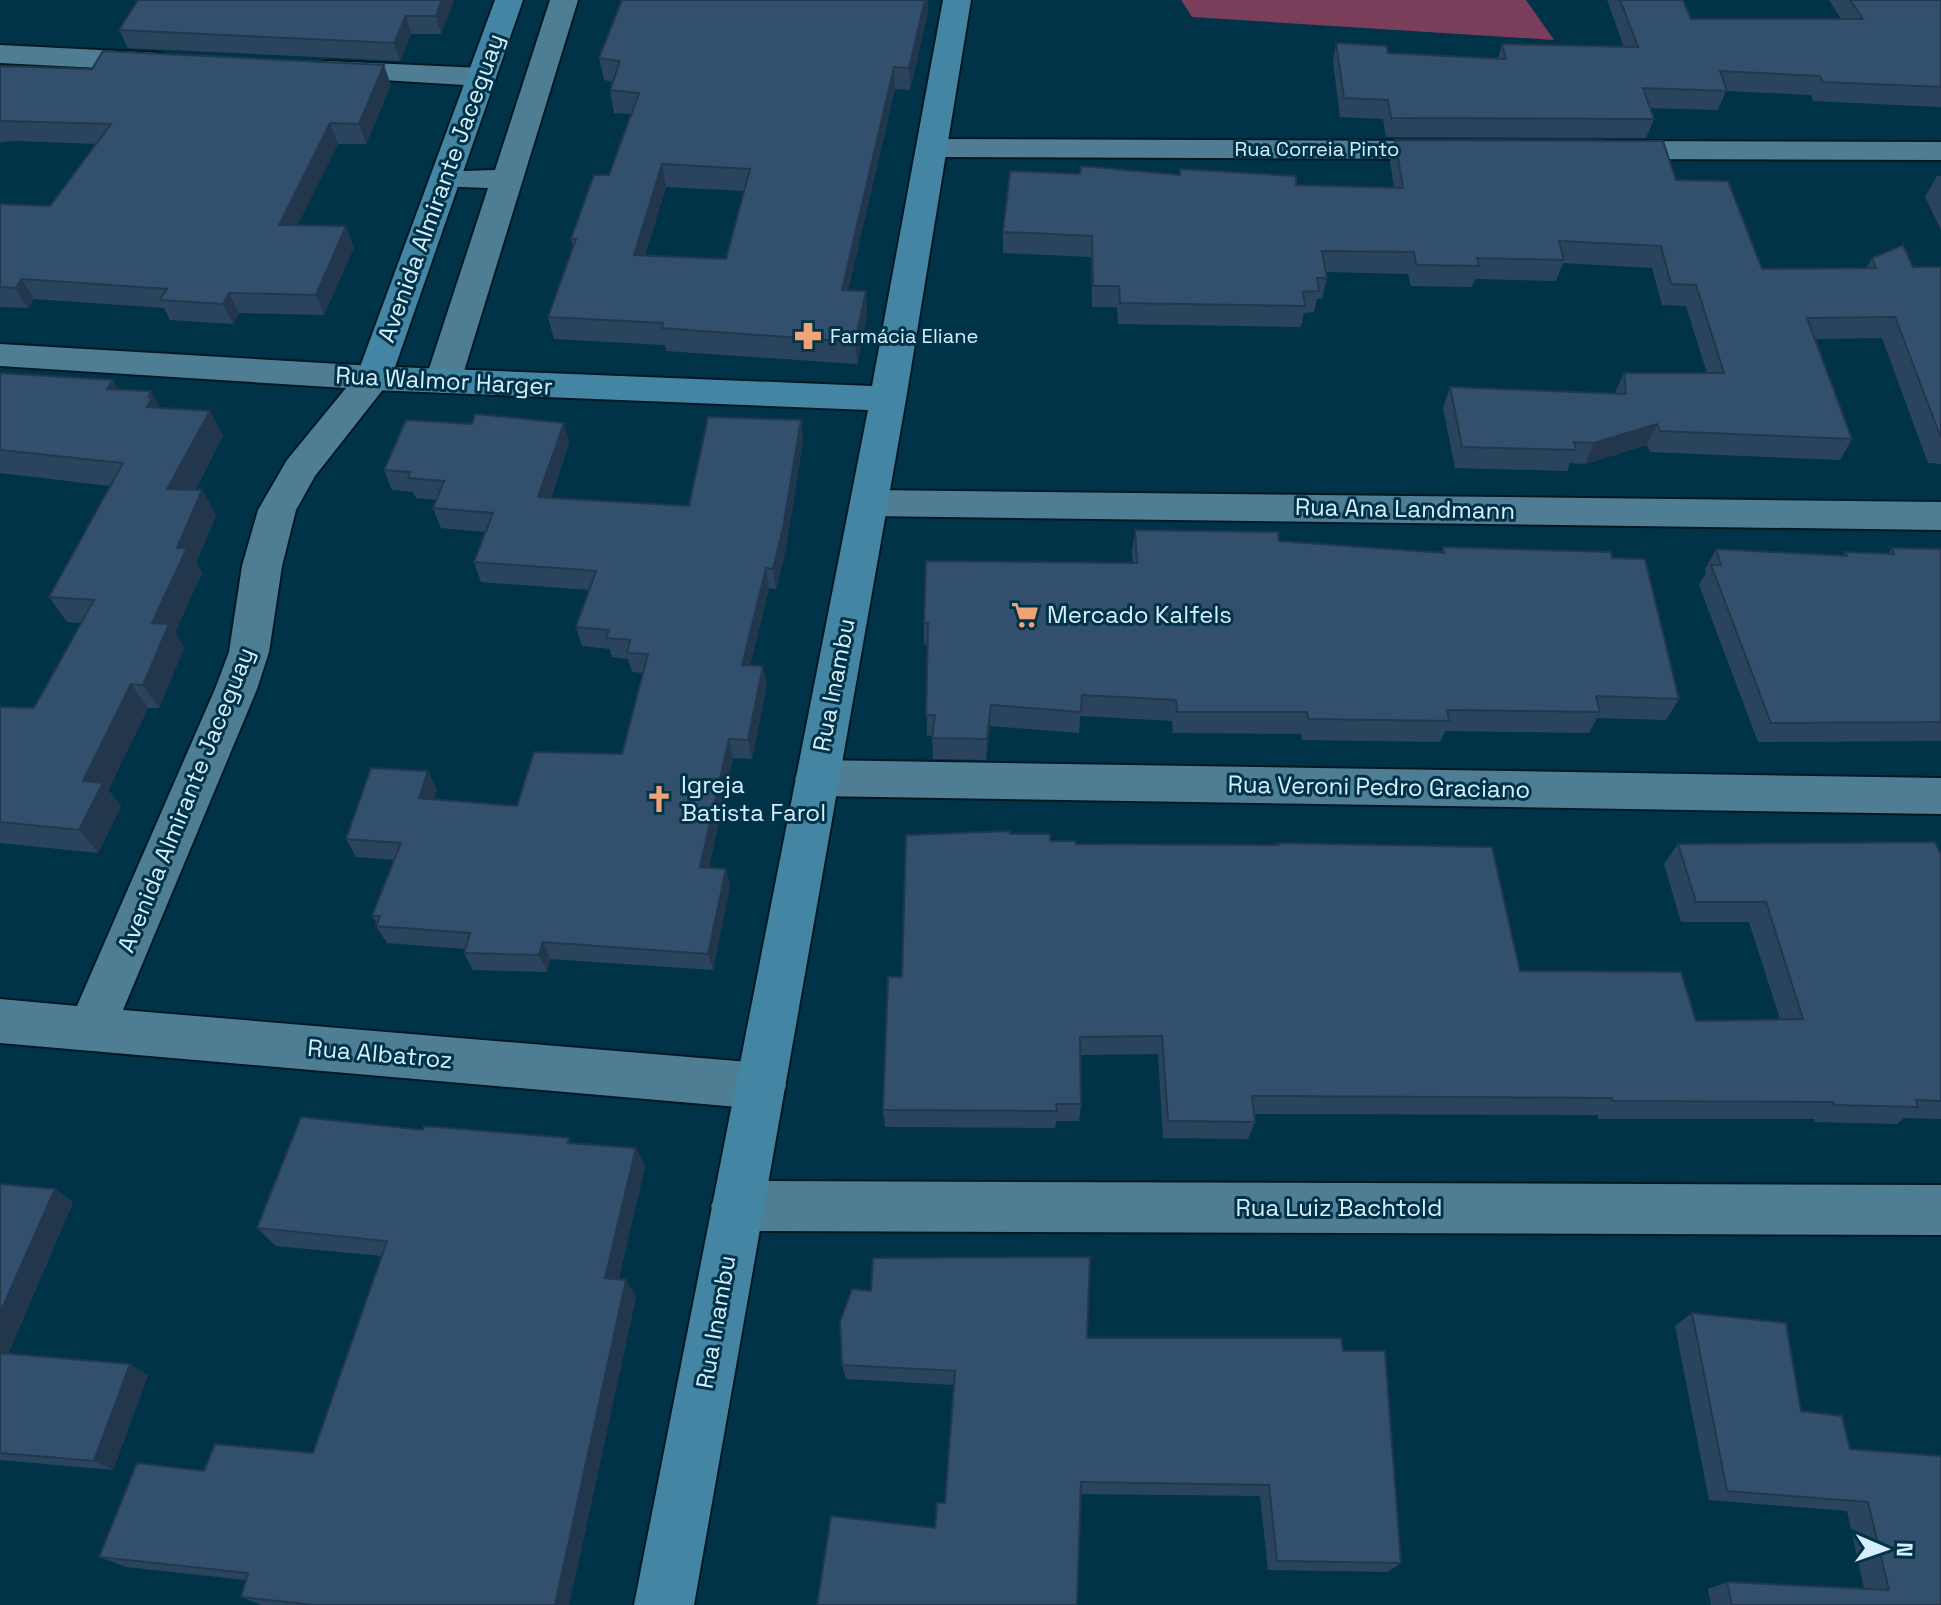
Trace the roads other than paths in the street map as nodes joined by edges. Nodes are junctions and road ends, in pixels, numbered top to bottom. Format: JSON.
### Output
{"nodes":[{"id":1,"x":509,"y":0,"type":"edge"},
{"id":2,"x":564,"y":0,"type":"edge"},
{"id":3,"x":957,"y":0,"type":"edge"},
{"id":4,"x":0,"y":54,"type":"edge"},
{"id":5,"x":186,"y":63,"type":"edge"},
{"id":6,"x":295,"y":68,"type":"edge"},
{"id":7,"x":481,"y":77,"type":"junction"},
{"id":8,"x":932,"y":148,"type":"junction"},
{"id":9,"x":1484,"y":150,"type":"edge"},
{"id":10,"x":1578,"y":150,"type":"edge"},
{"id":11,"x":1941,"y":151,"type":"edge"},
{"id":12,"x":445,"y":179,"type":"junction"},
{"id":13,"x":508,"y":179,"type":"junction"},
{"id":14,"x":0,"y":355,"type":"edge"},
{"id":15,"x":374,"y":378,"type":"junction"},
{"id":16,"x":443,"y":381,"type":"junction"},
{"id":17,"x":888,"y":399,"type":"junction"},
{"id":18,"x":869,"y":503,"type":"junction"},
{"id":19,"x":1941,"y":516,"type":"edge"},
{"id":20,"x":817,"y":778,"type":"junction"},
{"id":21,"x":1941,"y":796,"type":"edge"},
{"id":22,"x":0,"y":1021,"type":"edge"},
{"id":23,"x":91,"y":1029,"type":"junction"},
{"id":24,"x":761,"y":1086,"type":"junction"},
{"id":25,"x":737,"y":1206,"type":"junction"},
{"id":26,"x":1941,"y":1210,"type":"edge"},
{"id":27,"x":664,"y":1605,"type":"edge"}],
"edges":[{"from":1,"to":7,"type":"main road","name":"Avenida Almirante Jaceguay"},
{"from":2,"to":13,"type":"street"},
{"from":3,"to":8,"type":"main road","name":"Rua Inambu"},
{"from":4,"to":5,"type":"street"},
{"from":6,"to":7,"type":"street"},
{"from":7,"to":12,"type":"main road","name":"Avenida Almirante Jaceguay"},
{"from":8,"to":9,"type":"street","name":"Rua Correia Pinto"},
{"from":8,"to":17,"type":"main road","name":"Rua Inambu"},
{"from":10,"to":11,"type":"street"},
{"from":12,"to":13,"type":"street"},
{"from":12,"to":15,"type":"main road","name":"Avenida Almirante Jaceguay"},
{"from":13,"to":16,"type":"street"},
{"from":14,"to":15,"type":"street","name":"Rua Walmor Harger"},
{"from":15,"to":16,"type":"main road","name":"Rua Walmor Harger"},
{"from":15,"to":23,"type":"street","name":"Avenida Almirante Jaceguay"},
{"from":16,"to":17,"type":"main road","name":"Rua Walmor Harger"},
{"from":17,"to":18,"type":"main road","name":"Rua Inambu"},
{"from":18,"to":19,"type":"street","name":"Rua Ana Landmann"},
{"from":18,"to":20,"type":"main road","name":"Rua Inambu"},
{"from":20,"to":21,"type":"street","name":"Rua Veroni Pedro Graciano"},
{"from":20,"to":24,"type":"main road","name":"Rua Inambu"},
{"from":22,"to":23,"type":"street","name":"Rua Albatroz"},
{"from":23,"to":24,"type":"street","name":"Rua Albatroz"},
{"from":24,"to":25,"type":"main road","name":"Rua Inambu"},
{"from":25,"to":26,"type":"street","name":"Rua Luiz Bachtold"},
{"from":25,"to":27,"type":"main road","name":"Rua Inambu"}]}
